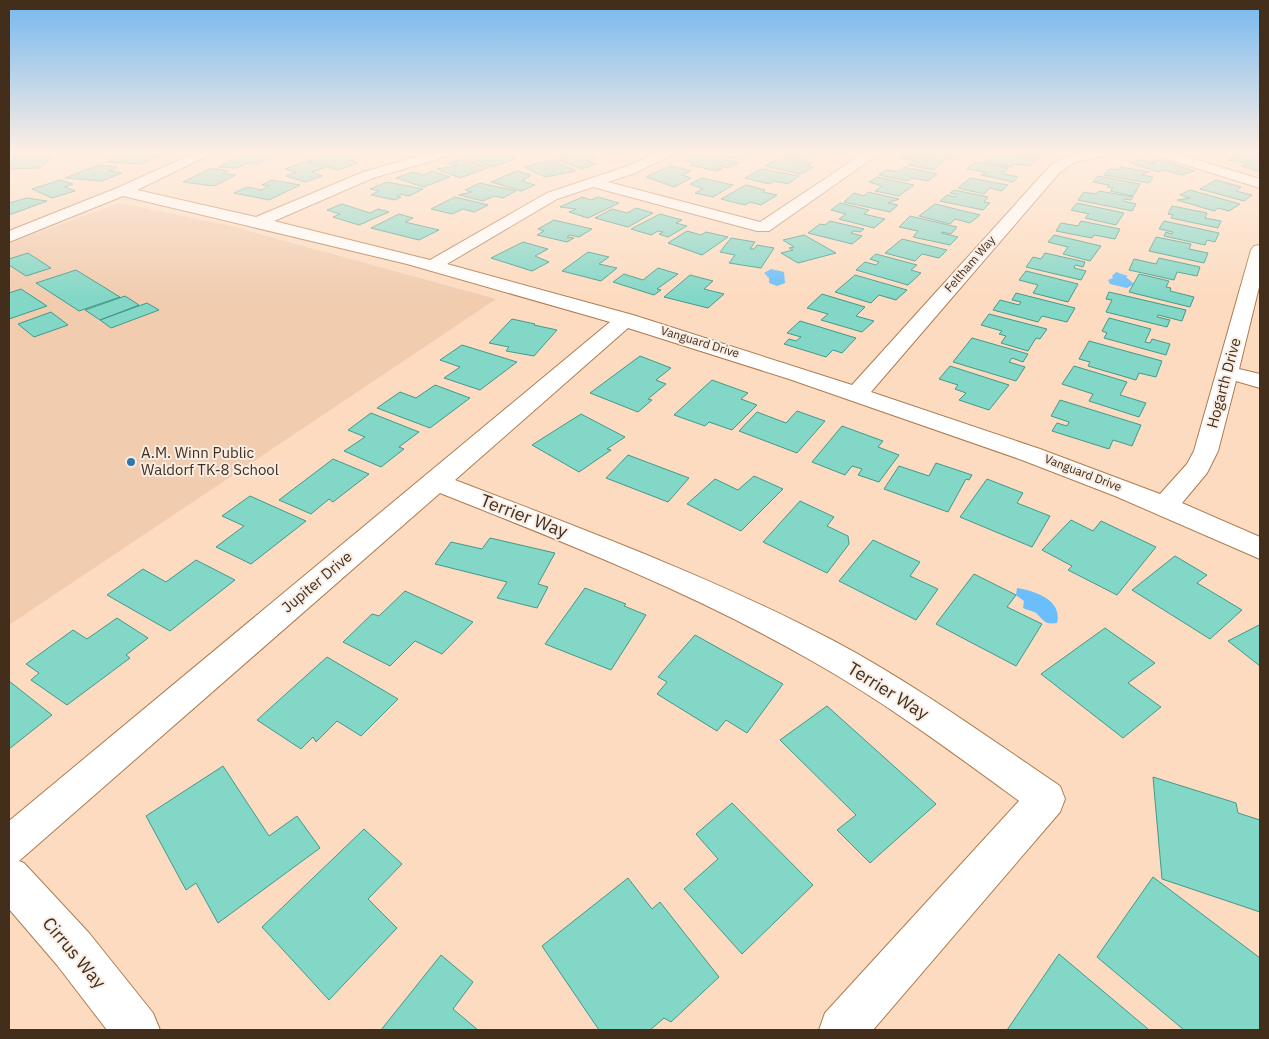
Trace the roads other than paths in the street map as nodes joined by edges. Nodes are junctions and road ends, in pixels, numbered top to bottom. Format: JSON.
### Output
{"nodes":[{"id":1,"x":96,"y":201,"type":"edge"},
{"id":2,"x":170,"y":201,"type":"edge"},
{"id":3,"x":305,"y":201,"type":"edge"},
{"id":4,"x":543,"y":201,"type":"edge"},
{"id":5,"x":664,"y":201,"type":"edge"},
{"id":6,"x":802,"y":201,"type":"edge"},
{"id":7,"x":1026,"y":201,"type":"edge"},
{"id":8,"x":260,"y":221,"type":"junction"},
{"id":9,"x":9,"y":237,"type":"edge"},
{"id":10,"x":1260,"y":250,"type":"edge"},
{"id":11,"x":433,"y":265,"type":"junction"},
{"id":12,"x":626,"y":319,"type":"junction"},
{"id":13,"x":1227,"y":372,"type":"junction"},
{"id":14,"x":1260,"y":381,"type":"edge"},
{"id":15,"x":857,"y":394,"type":"junction"},
{"id":16,"x":436,"y":482,"type":"junction"},
{"id":17,"x":1166,"y":505,"type":"junction"},
{"id":18,"x":1260,"y":549,"type":"edge"},
{"id":19,"x":9,"y":846,"type":"edge"},
{"id":20,"x":9,"y":878,"type":"edge"},
{"id":21,"x":136,"y":1030,"type":"edge"},
{"id":22,"x":842,"y":1030,"type":"edge"}],
"edges":[{"from":1,"to":9,"type":"street"},
{"from":2,"to":8,"type":"street","name":"Vanguard Drive"},
{"from":3,"to":8,"type":"street"},
{"from":4,"to":11,"type":"street"},
{"from":5,"to":6,"type":"street"},
{"from":7,"to":15,"type":"street","name":"Feltham Way"},
{"from":8,"to":11,"type":"street","name":"Vanguard Drive"},
{"from":10,"to":13,"type":"street","name":"Hogarth Drive"},
{"from":11,"to":12,"type":"street","name":"Vanguard Drive"},
{"from":12,"to":15,"type":"street","name":"Vanguard Drive"},
{"from":12,"to":16,"type":"street","name":"Jupiter Drive"},
{"from":13,"to":14,"type":"street"},
{"from":13,"to":17,"type":"street","name":"Hogarth Drive"},
{"from":15,"to":17,"type":"street","name":"Vanguard Drive"},
{"from":16,"to":19,"type":"street","name":"Jupiter Drive"},
{"from":16,"to":22,"type":"street","name":"Terrier Way"},
{"from":17,"to":18,"type":"street","name":"Vanguard Drive"},
{"from":20,"to":21,"type":"street","name":"Cirrus Way"}]}
